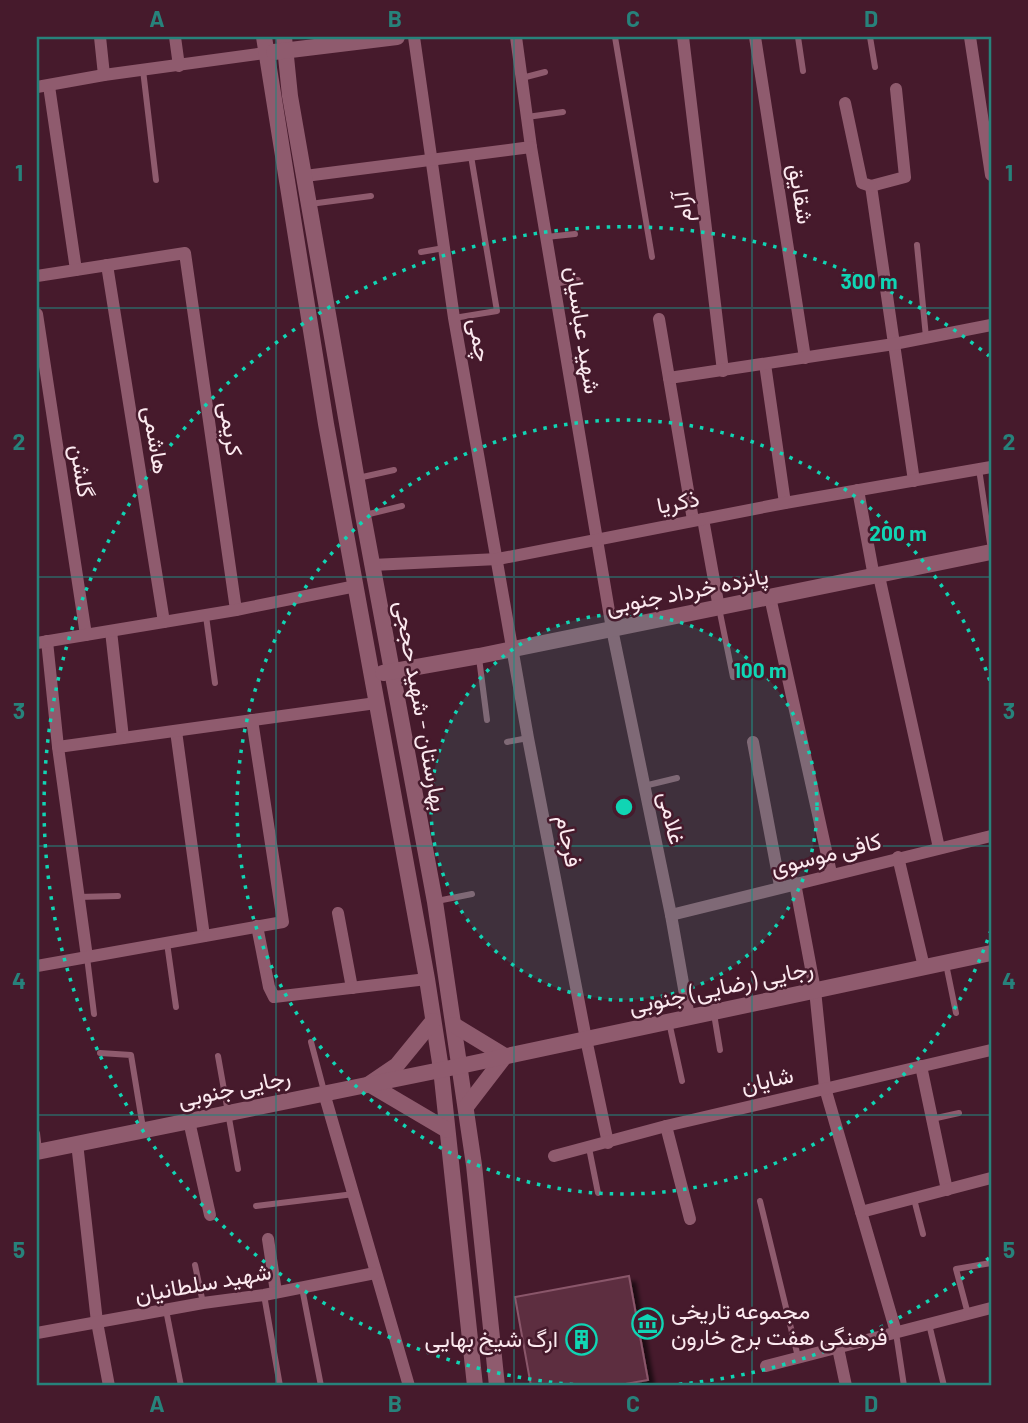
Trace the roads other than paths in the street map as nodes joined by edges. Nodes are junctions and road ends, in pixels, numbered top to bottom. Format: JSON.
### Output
{"nodes":[{"id":1,"x":100,"y":37,"type":"edge"},
{"id":2,"x":175,"y":37,"type":"edge"},
{"id":3,"x":388,"y":37,"type":"edge"},
{"id":4,"x":414,"y":37,"type":"edge"},
{"id":5,"x":516,"y":37,"type":"edge"},
{"id":6,"x":615,"y":37,"type":"edge"},
{"id":7,"x":682,"y":37,"type":"edge"},
{"id":8,"x":755,"y":37,"type":"edge"},
{"id":9,"x":797,"y":37,"type":"edge"},
{"id":10,"x":870,"y":37,"type":"edge"},
{"id":11,"x":970,"y":37,"type":"edge"},
{"id":12,"x":284,"y":44,"type":"edge"},
{"id":13,"x":265,"y":45,"type":"edge"},
{"id":14,"x":179,"y":66,"type":"junction"},
{"id":15,"x":875,"y":67,"type":"dead end"},
{"id":16,"x":143,"y":70,"type":"junction"},
{"id":17,"x":803,"y":71,"type":"dead end"},
{"id":18,"x":545,"y":72,"type":"dead end"},
{"id":19,"x":104,"y":75,"type":"junction"},
{"id":20,"x":522,"y":78,"type":"junction"},
{"id":21,"x":43,"y":87,"type":"edge"},
{"id":22,"x":896,"y":89,"type":"dead end"},
{"id":23,"x":845,"y":103,"type":"dead end"},
{"id":24,"x":564,"y":112,"type":"dead end"},
{"id":25,"x":527,"y":117,"type":"junction"},
{"id":26,"x":531,"y":147,"type":"junction"},
{"id":27,"x":471,"y":156,"type":"junction"},
{"id":28,"x":430,"y":161,"type":"junction"},
{"id":29,"x":991,"y":175,"type":"edge"},
{"id":30,"x":305,"y":176,"type":"junction"},
{"id":31,"x":156,"y":180,"type":"dead end"},
{"id":32,"x":871,"y":186,"type":"junction"},
{"id":33,"x":372,"y":196,"type":"dead end"},
{"id":34,"x":310,"y":204,"type":"junction"},
{"id":35,"x":575,"y":234,"type":"dead end"},
{"id":36,"x":547,"y":237,"type":"junction"},
{"id":37,"x":917,"y":244,"type":"dead end"},
{"id":38,"x":444,"y":248,"type":"junction"},
{"id":39,"x":421,"y":252,"type":"dead end"},
{"id":40,"x":652,"y":257,"type":"dead end"},
{"id":41,"x":107,"y":265,"type":"junction"},
{"id":42,"x":76,"y":270,"type":"junction"},
{"id":43,"x":37,"y":276,"type":"edge"},
{"id":44,"x":578,"y":281,"type":"dead end"},
{"id":45,"x":553,"y":284,"type":"junction"},
{"id":46,"x":37,"y":314,"type":"edge"},
{"id":47,"x":454,"y":318,"type":"junction"},
{"id":48,"x":659,"y":319,"type":"dead end"},
{"id":49,"x":991,"y":325,"type":"edge"},
{"id":50,"x":926,"y":339,"type":"junction"},
{"id":51,"x":894,"y":344,"type":"junction"},
{"id":52,"x":805,"y":358,"type":"junction"},
{"id":53,"x":765,"y":364,"type":"junction"},
{"id":54,"x":723,"y":372,"type":"junction"},
{"id":55,"x":669,"y":378,"type":"junction"},
{"id":56,"x":985,"y":468,"type":"edge"},
{"id":57,"x":394,"y":470,"type":"dead end"},
{"id":58,"x":356,"y":478,"type":"junction"},
{"id":59,"x":914,"y":481,"type":"junction"},
{"id":60,"x":858,"y":490,"type":"junction"},
{"id":61,"x":785,"y":503,"type":"junction"},
{"id":62,"x":402,"y":506,"type":"dead end"},
{"id":63,"x":363,"y":515,"type":"junction"},
{"id":64,"x":698,"y":519,"type":"junction"},
{"id":65,"x":597,"y":539,"type":"junction"},
{"id":66,"x":991,"y":551,"type":"edge"},
{"id":67,"x":498,"y":559,"type":"junction"},
{"id":68,"x":372,"y":565,"type":"junction"},
{"id":69,"x":876,"y":576,"type":"junction"},
{"id":70,"x":356,"y":586,"type":"junction"},
{"id":71,"x":770,"y":597,"type":"junction"},
{"id":72,"x":719,"y":608,"type":"junction"},
{"id":73,"x":236,"y":610,"type":"junction"},
{"id":74,"x":205,"y":614,"type":"junction"},
{"id":75,"x":164,"y":622,"type":"junction"},
{"id":76,"x":612,"y":629,"type":"junction"},
{"id":77,"x":110,"y":631,"type":"junction"},
{"id":78,"x":86,"y":635,"type":"junction"},
{"id":79,"x":42,"y":642,"type":"edge"},
{"id":80,"x":514,"y":649,"type":"junction"},
{"id":81,"x":479,"y":656,"type":"junction"},
{"id":82,"x":391,"y":671,"type":"junction"},
{"id":83,"x":371,"y":675,"type":"junction"},
{"id":84,"x":733,"y":677,"type":"dead end"},
{"id":85,"x":215,"y":683,"type":"dead end"},
{"id":86,"x":376,"y":703,"type":"junction"},
{"id":87,"x":252,"y":720,"type":"junction"},
{"id":88,"x":487,"y":720,"type":"dead end"},
{"id":89,"x":176,"y":731,"type":"junction"},
{"id":90,"x":528,"y":737,"type":"junction"},
{"id":91,"x":123,"y":738,"type":"junction"},
{"id":92,"x":507,"y":742,"type":"dead end"},
{"id":93,"x":753,"y":742,"type":"dead end"},
{"id":94,"x":58,"y":747,"type":"junction"},
{"id":95,"x":677,"y":778,"type":"dead end"},
{"id":96,"x":644,"y":786,"type":"junction"},
{"id":97,"x":991,"y":836,"type":"edge"},
{"id":98,"x":939,"y":848,"type":"junction"},
{"id":99,"x":898,"y":858,"type":"junction"},
{"id":100,"x":831,"y":873,"type":"junction"},
{"id":101,"x":795,"y":883,"type":"junction"},
{"id":102,"x":780,"y":886,"type":"junction"},
{"id":103,"x":472,"y":894,"type":"dead end"},
{"id":104,"x":118,"y":896,"type":"dead end"},
{"id":105,"x":78,"y":897,"type":"junction"},
{"id":106,"x":435,"y":902,"type":"junction"},
{"id":107,"x":338,"y":913,"type":"dead end"},
{"id":108,"x":671,"y":915,"type":"junction"},
{"id":109,"x":257,"y":926,"type":"junction"},
{"id":110,"x":204,"y":936,"type":"junction"},
{"id":111,"x":167,"y":943,"type":"junction"},
{"id":112,"x":991,"y":953,"type":"edge"},
{"id":113,"x":87,"y":957,"type":"junction"},
{"id":114,"x":946,"y":963,"type":"junction"},
{"id":115,"x":37,"y":966,"type":"edge"},
{"id":116,"x":924,"y":967,"type":"junction"},
{"id":117,"x":427,"y":982,"type":"junction"},
{"id":118,"x":447,"y":984,"type":"junction"},
{"id":119,"x":352,"y":988,"type":"junction"},
{"id":120,"x":815,"y":990,"type":"junction"},
{"id":121,"x":176,"y":1007,"type":"dead end"},
{"id":122,"x":714,"y":1012,"type":"junction"},
{"id":123,"x":956,"y":1013,"type":"dead end"},
{"id":124,"x":94,"y":1014,"type":"dead end"},
{"id":125,"x":689,"y":1017,"type":"junction"},
{"id":126,"x":433,"y":1021,"type":"junction"},
{"id":127,"x":668,"y":1022,"type":"junction"},
{"id":128,"x":454,"y":1025,"type":"junction"},
{"id":129,"x":586,"y":1039,"type":"junction"},
{"id":130,"x":311,"y":1042,"type":"dead end"},
{"id":131,"x":720,"y":1050,"type":"dead end"},
{"id":132,"x":991,"y":1050,"type":"edge"},
{"id":133,"x":100,"y":1054,"type":"dead end"},
{"id":134,"x":218,"y":1056,"type":"dead end"},
{"id":135,"x":505,"y":1056,"type":"junction"},
{"id":136,"x":460,"y":1066,"type":"junction"},
{"id":137,"x":921,"y":1066,"type":"junction"},
{"id":138,"x":441,"y":1069,"type":"junction"},
{"id":139,"x":682,"y":1081,"type":"dead end"},
{"id":140,"x":369,"y":1084,"type":"junction"},
{"id":141,"x":825,"y":1088,"type":"junction"},
{"id":142,"x":324,"y":1093,"type":"junction"},
{"id":143,"x":466,"y":1107,"type":"junction"},
{"id":144,"x":228,"y":1113,"type":"junction"},
{"id":145,"x":959,"y":1113,"type":"dead end"},
{"id":146,"x":932,"y":1119,"type":"junction"},
{"id":147,"x":189,"y":1121,"type":"junction"},
{"id":148,"x":666,"y":1126,"type":"junction"},
{"id":149,"x":144,"y":1130,"type":"junction"},
{"id":150,"x":447,"y":1130,"type":"junction"},
{"id":151,"x":37,"y":1133,"type":"edge"},
{"id":152,"x":77,"y":1143,"type":"junction"},
{"id":153,"x":608,"y":1143,"type":"junction"},
{"id":154,"x":589,"y":1149,"type":"junction"},
{"id":155,"x":38,"y":1152,"type":"edge"},
{"id":156,"x":554,"y":1156,"type":"dead end"},
{"id":157,"x":474,"y":1165,"type":"junction"},
{"id":158,"x":451,"y":1168,"type":"junction"},
{"id":159,"x":239,"y":1169,"type":"dead end"},
{"id":160,"x":991,"y":1178,"type":"edge"},
{"id":161,"x":947,"y":1190,"type":"junction"},
{"id":162,"x":598,"y":1193,"type":"dead end"},
{"id":163,"x":354,"y":1194,"type":"junction"},
{"id":164,"x":914,"y":1198,"type":"junction"},
{"id":165,"x":760,"y":1200,"type":"dead end"},
{"id":166,"x":256,"y":1206,"type":"dead end"},
{"id":167,"x":861,"y":1212,"type":"junction"},
{"id":168,"x":211,"y":1215,"type":"dead end"},
{"id":169,"x":690,"y":1219,"type":"dead end"},
{"id":170,"x":923,"y":1234,"type":"dead end"},
{"id":171,"x":268,"y":1239,"type":"dead end"},
{"id":172,"x":991,"y":1263,"type":"edge"},
{"id":173,"x":195,"y":1265,"type":"dead end"},
{"id":174,"x":375,"y":1272,"type":"junction"},
{"id":175,"x":302,"y":1286,"type":"junction"},
{"id":176,"x":270,"y":1293,"type":"junction"},
{"id":177,"x":203,"y":1303,"type":"junction"},
{"id":178,"x":991,"y":1308,"type":"edge"},
{"id":179,"x":166,"y":1310,"type":"junction"},
{"id":180,"x":968,"y":1314,"type":"junction"},
{"id":181,"x":97,"y":1322,"type":"junction"},
{"id":182,"x":929,"y":1324,"type":"junction"},
{"id":183,"x":896,"y":1332,"type":"junction"},
{"id":184,"x":37,"y":1333,"type":"edge"},
{"id":185,"x":838,"y":1348,"type":"junction"},
{"id":186,"x":799,"y":1359,"type":"junction"},
{"id":187,"x":766,"y":1366,"type":"dead end"},
{"id":188,"x":109,"y":1386,"type":"edge"},
{"id":189,"x":181,"y":1386,"type":"edge"},
{"id":190,"x":280,"y":1386,"type":"edge"},
{"id":191,"x":321,"y":1386,"type":"edge"},
{"id":192,"x":410,"y":1386,"type":"edge"},
{"id":193,"x":475,"y":1386,"type":"edge"},
{"id":194,"x":497,"y":1386,"type":"edge"},
{"id":195,"x":846,"y":1386,"type":"edge"},
{"id":196,"x":904,"y":1386,"type":"edge"},
{"id":197,"x":944,"y":1386,"type":"edge"}],
"edges":[{"from":1,"to":19,"type":"street"},
{"from":2,"to":14,"type":"street"},
{"from":3,"to":12,"type":"main road"},
{"from":4,"to":28,"type":"street","name":"چمی"},
{"from":5,"to":20,"type":"street","name":"شهید عباسیان"},
{"from":6,"to":40,"type":"lane"},
{"from":7,"to":54,"type":"street","name":"آرام"},
{"from":8,"to":52,"type":"street","name":"شقایق"},
{"from":9,"to":17,"type":"lane"},
{"from":10,"to":15,"type":"lane"},
{"from":11,"to":29,"type":"street"},
{"from":12,"to":13,"type":"main road"},
{"from":12,"to":30,"type":"main road","name":"بهارستان - شهید حججی"},
{"from":13,"to":14,"type":"street"},
{"from":13,"to":70,"type":"main road","name":"بهارستان - شهید حججی"},
{"from":14,"to":16,"type":"street"},
{"from":16,"to":19,"type":"street"},
{"from":16,"to":31,"type":"lane"},
{"from":18,"to":20,"type":"lane"},
{"from":19,"to":21,"type":"street"},
{"from":20,"to":25,"type":"street","name":"شهید عباسیان"},
{"from":21,"to":42,"type":"street"},
{"from":22,"to":32,"type":"street"},
{"from":23,"to":32,"type":"street"},
{"from":24,"to":25,"type":"lane"},
{"from":25,"to":26,"type":"street","name":"شهید عباسیان"},
{"from":26,"to":27,"type":"street"},
{"from":26,"to":36,"type":"street","name":"شهید عباسیان"},
{"from":27,"to":28,"type":"street"},
{"from":27,"to":47,"type":"lane"},
{"from":28,"to":30,"type":"street"},
{"from":28,"to":38,"type":"street","name":"چمی"},
{"from":30,"to":34,"type":"main road","name":"بهارستان - شهید حججی"},
{"from":32,"to":51,"type":"street"},
{"from":33,"to":34,"type":"lane"},
{"from":34,"to":58,"type":"main road","name":"بهارستان - شهید حججی"},
{"from":35,"to":36,"type":"lane"},
{"from":36,"to":45,"type":"street","name":"شهید عباسیان"},
{"from":37,"to":50,"type":"lane"},
{"from":38,"to":39,"type":"lane"},
{"from":38,"to":47,"type":"street","name":"چمی"},
{"from":41,"to":42,"type":"street"},
{"from":41,"to":73,"type":"street","name":"کریمی"},
{"from":41,"to":75,"type":"street","name":"هاشمی"},
{"from":42,"to":43,"type":"street"},
{"from":44,"to":45,"type":"lane"},
{"from":45,"to":65,"type":"street","name":"شهید عباسیان"},
{"from":46,"to":78,"type":"street","name":"گلشن"},
{"from":47,"to":67,"type":"street","name":"چمی"},
{"from":48,"to":55,"type":"street"},
{"from":49,"to":50,"type":"street"},
{"from":50,"to":51,"type":"street"},
{"from":51,"to":52,"type":"street"},
{"from":51,"to":59,"type":"street"},
{"from":52,"to":53,"type":"street"},
{"from":53,"to":54,"type":"street"},
{"from":53,"to":61,"type":"street"},
{"from":54,"to":55,"type":"street"},
{"from":55,"to":64,"type":"street"},
{"from":56,"to":59,"type":"street","name":"ذکریا"},
{"from":56,"to":66,"type":"lane"},
{"from":57,"to":58,"type":"lane"},
{"from":58,"to":63,"type":"main road","name":"بهارستان - شهید حججی"},
{"from":59,"to":60,"type":"street","name":"ذکریا"},
{"from":60,"to":61,"type":"street","name":"ذکریا"},
{"from":60,"to":69,"type":"street"},
{"from":61,"to":64,"type":"street","name":"ذکریا"},
{"from":62,"to":63,"type":"lane"},
{"from":63,"to":68,"type":"main road","name":"بهارستان - شهید حججی"},
{"from":64,"to":65,"type":"street","name":"ذکریا"},
{"from":64,"to":72,"type":"street"},
{"from":65,"to":67,"type":"street","name":"ذکریا"},
{"from":65,"to":76,"type":"street","name":"شهید عباسیان"},
{"from":66,"to":69,"type":"main road","name":"پانزده خرداد جنوبی"},
{"from":67,"to":68,"type":"street","name":"ذکریا"},
{"from":67,"to":80,"type":"street","name":"چمی"},
{"from":68,"to":82,"type":"main road","name":"بهارستان - شهید حججی"},
{"from":69,"to":71,"type":"main road","name":"پانزده خرداد جنوبی"},
{"from":69,"to":98,"type":"street"},
{"from":70,"to":73,"type":"street"},
{"from":70,"to":83,"type":"main road","name":"بهارستان - شهید حججی"},
{"from":71,"to":72,"type":"main road","name":"پانزده خرداد جنوبی"},
{"from":71,"to":100,"type":"street"},
{"from":72,"to":76,"type":"main road","name":"پانزده خرداد جنوبی"},
{"from":72,"to":84,"type":"lane"},
{"from":73,"to":74,"type":"street"},
{"from":74,"to":75,"type":"street"},
{"from":74,"to":85,"type":"lane"},
{"from":75,"to":77,"type":"street"},
{"from":76,"to":80,"type":"main road","name":"پانزده خرداد جنوبی"},
{"from":76,"to":96,"type":"street","name":"غلامی"},
{"from":77,"to":78,"type":"street"},
{"from":77,"to":91,"type":"street"},
{"from":78,"to":79,"type":"street"},
{"from":79,"to":94,"type":"street"},
{"from":80,"to":81,"type":"main road","name":"پانزده خرداد جنوبی"},
{"from":80,"to":90,"type":"street","name":"فرجام"},
{"from":81,"to":82,"type":"main road","name":"پانزده خرداد جنوبی"},
{"from":81,"to":88,"type":"lane"},
{"from":82,"to":83,"type":"main road","name":"پانزده خرداد جنوبی"},
{"from":82,"to":106,"type":"main road","name":"بهارستان - شهید حججی"},
{"from":83,"to":86,"type":"main road","name":"بهارستان - شهید حججی"},
{"from":86,"to":87,"type":"street"},
{"from":86,"to":117,"type":"main road","name":"بهارستان - شهید حججی"},
{"from":87,"to":89,"type":"street"},
{"from":87,"to":109,"type":"street"},
{"from":89,"to":91,"type":"street"},
{"from":89,"to":110,"type":"street"},
{"from":90,"to":92,"type":"lane"},
{"from":90,"to":129,"type":"street","name":"فرجام"},
{"from":91,"to":94,"type":"street"},
{"from":93,"to":102,"type":"street"},
{"from":94,"to":105,"type":"street"},
{"from":95,"to":96,"type":"lane"},
{"from":96,"to":108,"type":"street","name":"غلامی"},
{"from":97,"to":98,"type":"street","name":"کافی موسوی"},
{"from":98,"to":99,"type":"street","name":"کافی موسوی"},
{"from":99,"to":100,"type":"street","name":"کافی موسوی"},
{"from":99,"to":116,"type":"street"},
{"from":100,"to":101,"type":"street","name":"کافی موسوی"},
{"from":101,"to":102,"type":"street","name":"کافی موسوی"},
{"from":101,"to":120,"type":"street"},
{"from":102,"to":108,"type":"street","name":"کافی موسوی"},
{"from":103,"to":106,"type":"lane"},
{"from":104,"to":105,"type":"lane"},
{"from":105,"to":113,"type":"street"},
{"from":106,"to":118,"type":"main road","name":"بهارستان - شهید حججی"},
{"from":107,"to":119,"type":"street"},
{"from":108,"to":125,"type":"street","name":"غلامی"},
{"from":109,"to":110,"type":"street"},
{"from":109,"to":119,"type":"street"},
{"from":110,"to":111,"type":"street"},
{"from":111,"to":113,"type":"street"},
{"from":111,"to":121,"type":"lane"},
{"from":112,"to":114,"type":"main road","name":"رجایی (رضایی) جنوبی"},
{"from":113,"to":115,"type":"street"},
{"from":113,"to":124,"type":"lane"},
{"from":114,"to":116,"type":"main road","name":"رجایی (رضایی) جنوبی"},
{"from":114,"to":123,"type":"lane"},
{"from":116,"to":120,"type":"main road","name":"رجایی (رضایی) جنوبی"},
{"from":117,"to":118,"type":"main road"},
{"from":117,"to":119,"type":"street"},
{"from":117,"to":126,"type":"main road","name":"بهارستان - شهید حججی"},
{"from":118,"to":128,"type":"main road","name":"بهارستان - شهید حججی"},
{"from":120,"to":122,"type":"main road","name":"رجایی (رضایی) جنوبی"},
{"from":120,"to":141,"type":"street"},
{"from":122,"to":125,"type":"main road","name":"رجایی (رضایی) جنوبی"},
{"from":122,"to":131,"type":"lane"},
{"from":125,"to":127,"type":"main road","name":"رجایی (رضایی) جنوبی"},
{"from":126,"to":138,"type":"main road","name":"بهارستان - شهید حججی"},
{"from":126,"to":140,"type":"main road"},
{"from":127,"to":129,"type":"main road","name":"رجایی (رضایی) جنوبی"},
{"from":127,"to":139,"type":"lane"},
{"from":128,"to":135,"type":"main road"},
{"from":128,"to":136,"type":"main road","name":"بهارستان - شهید حججی"},
{"from":129,"to":135,"type":"main road","name":"رجایی (رضایی) جنوبی"},
{"from":129,"to":153,"type":"street","name":"فرجام"},
{"from":130,"to":142,"type":"lane"},
{"from":132,"to":137,"type":"street","name":"شایان"},
{"from":133,"to":149,"type":"lane"},
{"from":134,"to":144,"type":"lane"},
{"from":135,"to":136,"type":"main road","name":"رجایی (رضایی) جنوبی"},
{"from":135,"to":143,"type":"main road"},
{"from":136,"to":138,"type":"main road","name":"رجایی (رضایی) جنوبی"},
{"from":136,"to":143,"type":"main road","name":"بهارستان - شهید حججی"},
{"from":137,"to":141,"type":"street","name":"شایان"},
{"from":137,"to":146,"type":"street"},
{"from":138,"to":140,"type":"main road","name":"رجایی جنوبی"},
{"from":138,"to":150,"type":"main road","name":"بهارستان - شهید حججی"},
{"from":140,"to":142,"type":"main road","name":"رجایی جنوبی"},
{"from":140,"to":150,"type":"main road"},
{"from":141,"to":148,"type":"street","name":"شایان"},
{"from":141,"to":167,"type":"street"},
{"from":142,"to":144,"type":"main road","name":"رجایی جنوبی"},
{"from":142,"to":163,"type":"street"},
{"from":143,"to":157,"type":"main road","name":"بهارستان - شهید حججی"},
{"from":144,"to":147,"type":"main road","name":"رجایی جنوبی"},
{"from":144,"to":159,"type":"lane"},
{"from":145,"to":146,"type":"lane"},
{"from":146,"to":161,"type":"street"},
{"from":147,"to":149,"type":"main road","name":"رجایی جنوبی"},
{"from":147,"to":168,"type":"street"},
{"from":148,"to":153,"type":"street","name":"شایان"},
{"from":148,"to":169,"type":"street"},
{"from":149,"to":152,"type":"main road","name":"رجایی جنوبی"},
{"from":150,"to":158,"type":"main road","name":"بهارستان - شهید حججی"},
{"from":151,"to":155,"type":"lane"},
{"from":152,"to":155,"type":"main road","name":"رجایی جنوبی"},
{"from":152,"to":181,"type":"street"},
{"from":153,"to":154,"type":"street","name":"شایان"},
{"from":154,"to":156,"type":"street","name":"شایان"},
{"from":154,"to":162,"type":"lane"},
{"from":157,"to":158,"type":"main road"},
{"from":157,"to":194,"type":"main road","name":"بهارستان - شهید حججی"},
{"from":158,"to":193,"type":"main road","name":"بهارستان - شهید حججی"},
{"from":160,"to":161,"type":"street"},
{"from":161,"to":164,"type":"street"},
{"from":163,"to":166,"type":"lane"},
{"from":163,"to":174,"type":"street"},
{"from":164,"to":167,"type":"street"},
{"from":164,"to":170,"type":"lane"},
{"from":165,"to":186,"type":"lane"},
{"from":167,"to":183,"type":"street"},
{"from":171,"to":176,"type":"street"},
{"from":172,"to":180,"type":"lane"},
{"from":173,"to":177,"type":"lane"},
{"from":174,"to":175,"type":"street","name":"شهید سلطانیان"},
{"from":174,"to":192,"type":"street"},
{"from":175,"to":176,"type":"street","name":"شهید سلطانیان"},
{"from":175,"to":191,"type":"lane"},
{"from":176,"to":177,"type":"street","name":"شهید سلطانیان"},
{"from":176,"to":190,"type":"lane"},
{"from":177,"to":179,"type":"street","name":"شهید سلطانیان"},
{"from":178,"to":180,"type":"street"},
{"from":179,"to":181,"type":"street","name":"شهید سلطانیان"},
{"from":179,"to":189,"type":"lane"},
{"from":180,"to":182,"type":"street"},
{"from":181,"to":184,"type":"street","name":"شهید سلطانیان"},
{"from":181,"to":188,"type":"street"},
{"from":182,"to":183,"type":"street"},
{"from":182,"to":197,"type":"lane"},
{"from":183,"to":185,"type":"street"},
{"from":183,"to":196,"type":"lane"},
{"from":185,"to":186,"type":"street"},
{"from":185,"to":195,"type":"street"},
{"from":186,"to":187,"type":"street"}]}
